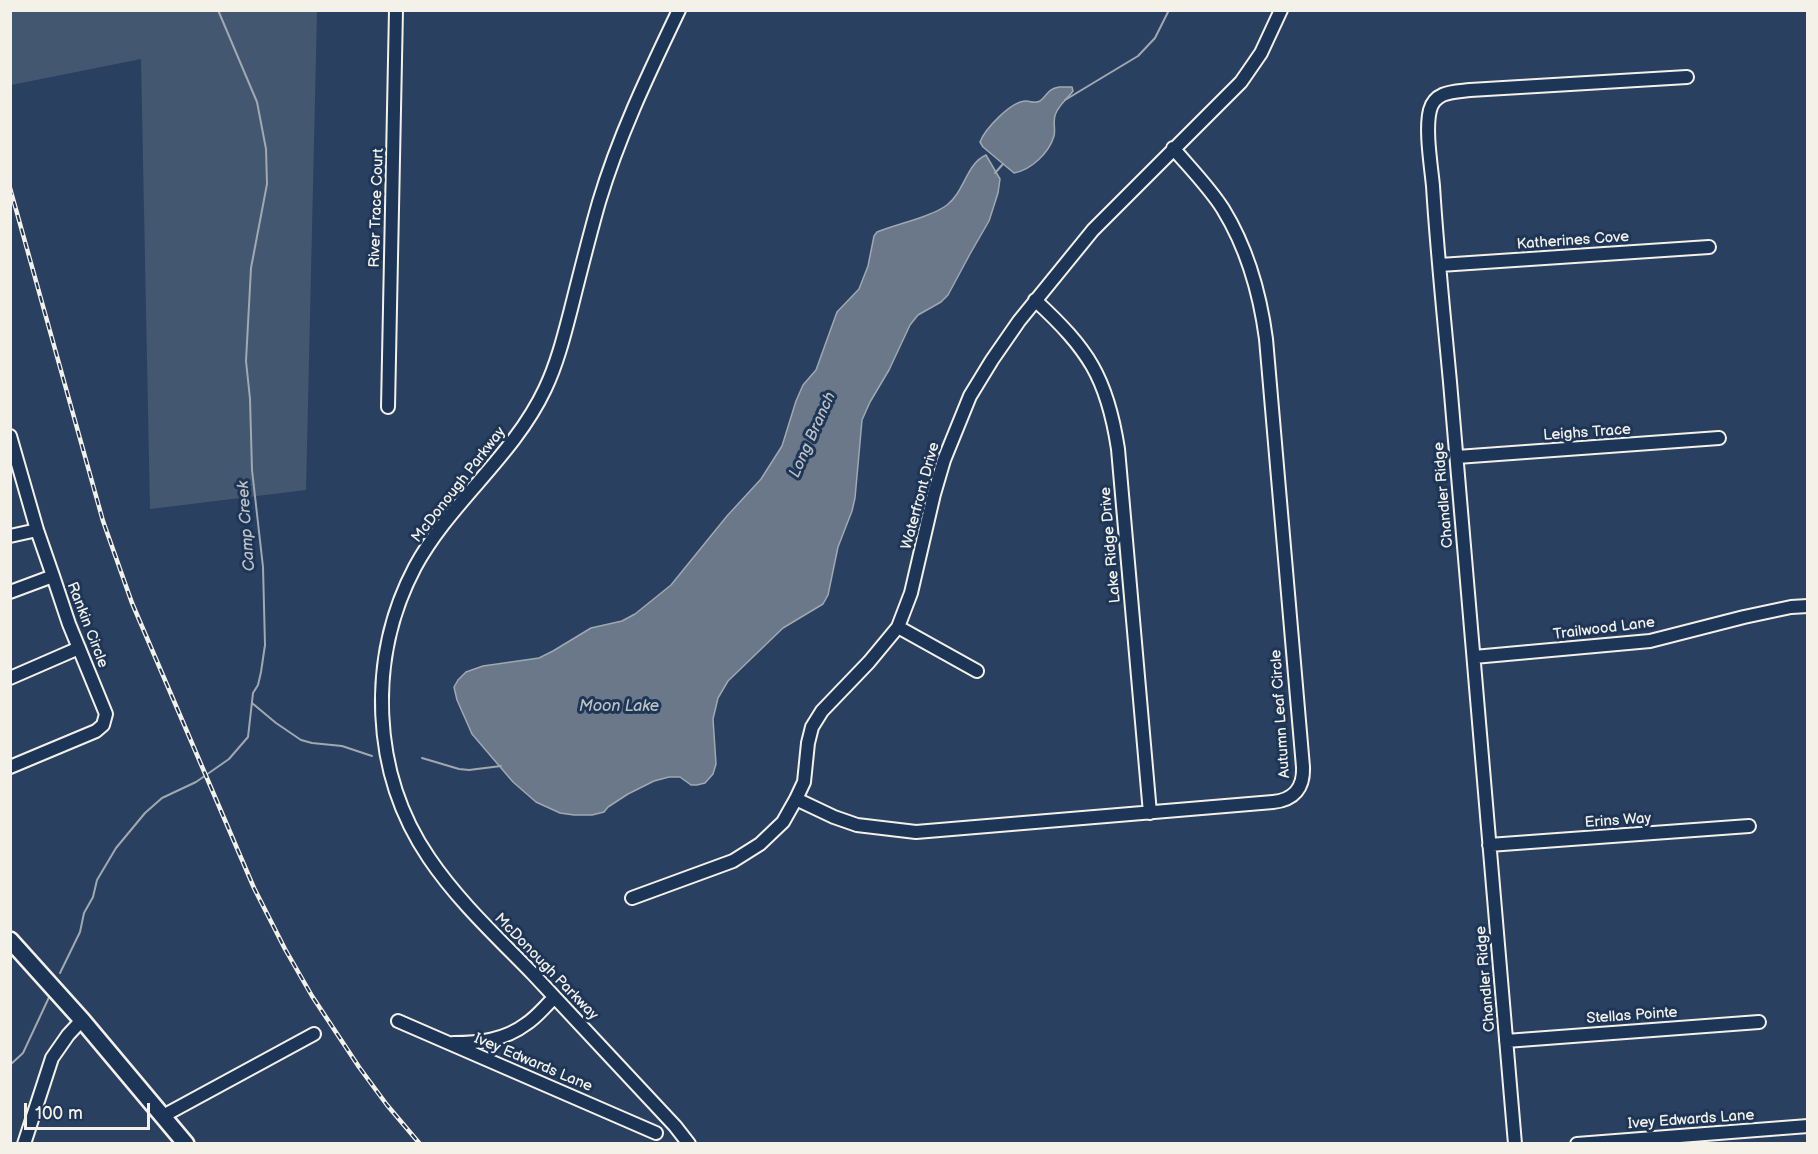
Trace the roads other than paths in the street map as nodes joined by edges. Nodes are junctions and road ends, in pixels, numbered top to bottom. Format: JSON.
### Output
{"nodes":[{"id":1,"x":396,"y":10,"type":"edge"},
{"id":2,"x":679,"y":10,"type":"edge"},
{"id":3,"x":1281,"y":10,"type":"edge"},
{"id":4,"x":1687,"y":77,"type":"dead end"},
{"id":5,"x":1173,"y":148,"type":"junction"},
{"id":6,"x":1709,"y":248,"type":"dead end"},
{"id":7,"x":1440,"y":265,"type":"junction"},
{"id":8,"x":1035,"y":300,"type":"junction"},
{"id":9,"x":388,"y":407,"type":"dead end"},
{"id":10,"x":10,"y":436,"type":"edge"},
{"id":11,"x":1719,"y":438,"type":"dead end"},
{"id":12,"x":13,"y":457,"type":"edge"},
{"id":13,"x":1457,"y":457,"type":"junction"},
{"id":14,"x":37,"y":530,"type":"junction"},
{"id":15,"x":10,"y":536,"type":"edge"},
{"id":16,"x":52,"y":576,"type":"junction"},
{"id":17,"x":10,"y":592,"type":"edge"},
{"id":18,"x":1808,"y":606,"type":"edge"},
{"id":19,"x":898,"y":627,"type":"junction"},
{"id":20,"x":79,"y":648,"type":"junction"},
{"id":21,"x":1474,"y":657,"type":"junction"},
{"id":22,"x":977,"y":671,"type":"dead end"},
{"id":23,"x":10,"y":678,"type":"edge"},
{"id":24,"x":10,"y":766,"type":"edge"},
{"id":25,"x":796,"y":800,"type":"junction"},
{"id":26,"x":1150,"y":813,"type":"junction"},
{"id":27,"x":1749,"y":826,"type":"dead end"},
{"id":28,"x":1490,"y":845,"type":"junction"},
{"id":29,"x":632,"y":898,"type":"dead end"},
{"id":30,"x":10,"y":940,"type":"edge"},
{"id":31,"x":555,"y":998,"type":"junction"},
{"id":32,"x":82,"y":1020,"type":"junction"},
{"id":33,"x":398,"y":1021,"type":"dead end"},
{"id":34,"x":1760,"y":1022,"type":"dead end"},
{"id":35,"x":314,"y":1034,"type":"dead end"},
{"id":36,"x":1506,"y":1041,"type":"junction"},
{"id":37,"x":448,"y":1043,"type":"junction"},
{"id":38,"x":163,"y":1116,"type":"junction"},
{"id":39,"x":1808,"y":1126,"type":"edge"},
{"id":40,"x":656,"y":1133,"type":"dead end"},
{"id":41,"x":24,"y":1143,"type":"edge"},
{"id":42,"x":186,"y":1143,"type":"edge"},
{"id":43,"x":689,"y":1143,"type":"edge"},
{"id":44,"x":1515,"y":1143,"type":"edge"},
{"id":45,"x":1577,"y":1143,"type":"edge"}],
"edges":[{"from":1,"to":9,"type":"street","name":"River Trace Court"},
{"from":2,"to":31,"type":"street","name":"McDonough Parkway"},
{"from":3,"to":5,"type":"street","name":"Waterfront Drive"},
{"from":4,"to":7,"type":"street","name":"Chandler Ridge"},
{"from":5,"to":8,"type":"street","name":"Waterfront Drive"},
{"from":5,"to":26,"type":"street","name":"Autumn Leaf Circle"},
{"from":6,"to":7,"type":"street","name":"Katherines Cove"},
{"from":7,"to":13,"type":"street","name":"Chandler Ridge"},
{"from":8,"to":19,"type":"street","name":"Waterfront Drive"},
{"from":8,"to":26,"type":"street","name":"Lake Ridge Drive"},
{"from":10,"to":12,"type":"street","name":"Rankin Circle"},
{"from":11,"to":13,"type":"street","name":"Leighs Trace"},
{"from":12,"to":14,"type":"street","name":"Rankin Circle"},
{"from":13,"to":21,"type":"street","name":"Chandler Ridge"},
{"from":14,"to":15,"type":"street"},
{"from":14,"to":16,"type":"street","name":"Rankin Circle"},
{"from":16,"to":17,"type":"street"},
{"from":16,"to":20,"type":"street","name":"Rankin Circle"},
{"from":18,"to":21,"type":"street","name":"Trailwood Lane"},
{"from":19,"to":22,"type":"street"},
{"from":19,"to":25,"type":"street","name":"Waterfront Drive"},
{"from":20,"to":23,"type":"street"},
{"from":20,"to":24,"type":"street","name":"Rankin Circle"},
{"from":21,"to":28,"type":"street","name":"Chandler Ridge"},
{"from":25,"to":26,"type":"street","name":"Autumn Leaf Circle"},
{"from":25,"to":29,"type":"street","name":"Waterfront Drive"},
{"from":27,"to":28,"type":"street","name":"Erins Way"},
{"from":28,"to":36,"type":"street","name":"Chandler Ridge"},
{"from":30,"to":32,"type":"main road"},
{"from":31,"to":37,"type":"street"},
{"from":31,"to":43,"type":"street","name":"McDonough Parkway"},
{"from":32,"to":38,"type":"main road"},
{"from":32,"to":41,"type":"street"},
{"from":33,"to":37,"type":"street","name":"Ivey Edwards Lane"},
{"from":34,"to":36,"type":"street","name":"Stellas Pointe"},
{"from":35,"to":38,"type":"street"},
{"from":36,"to":44,"type":"street","name":"Chandler Ridge"},
{"from":37,"to":40,"type":"street","name":"Ivey Edwards Lane"},
{"from":38,"to":42,"type":"main road"},
{"from":39,"to":45,"type":"street","name":"Ivey Edwards Lane"}]}
